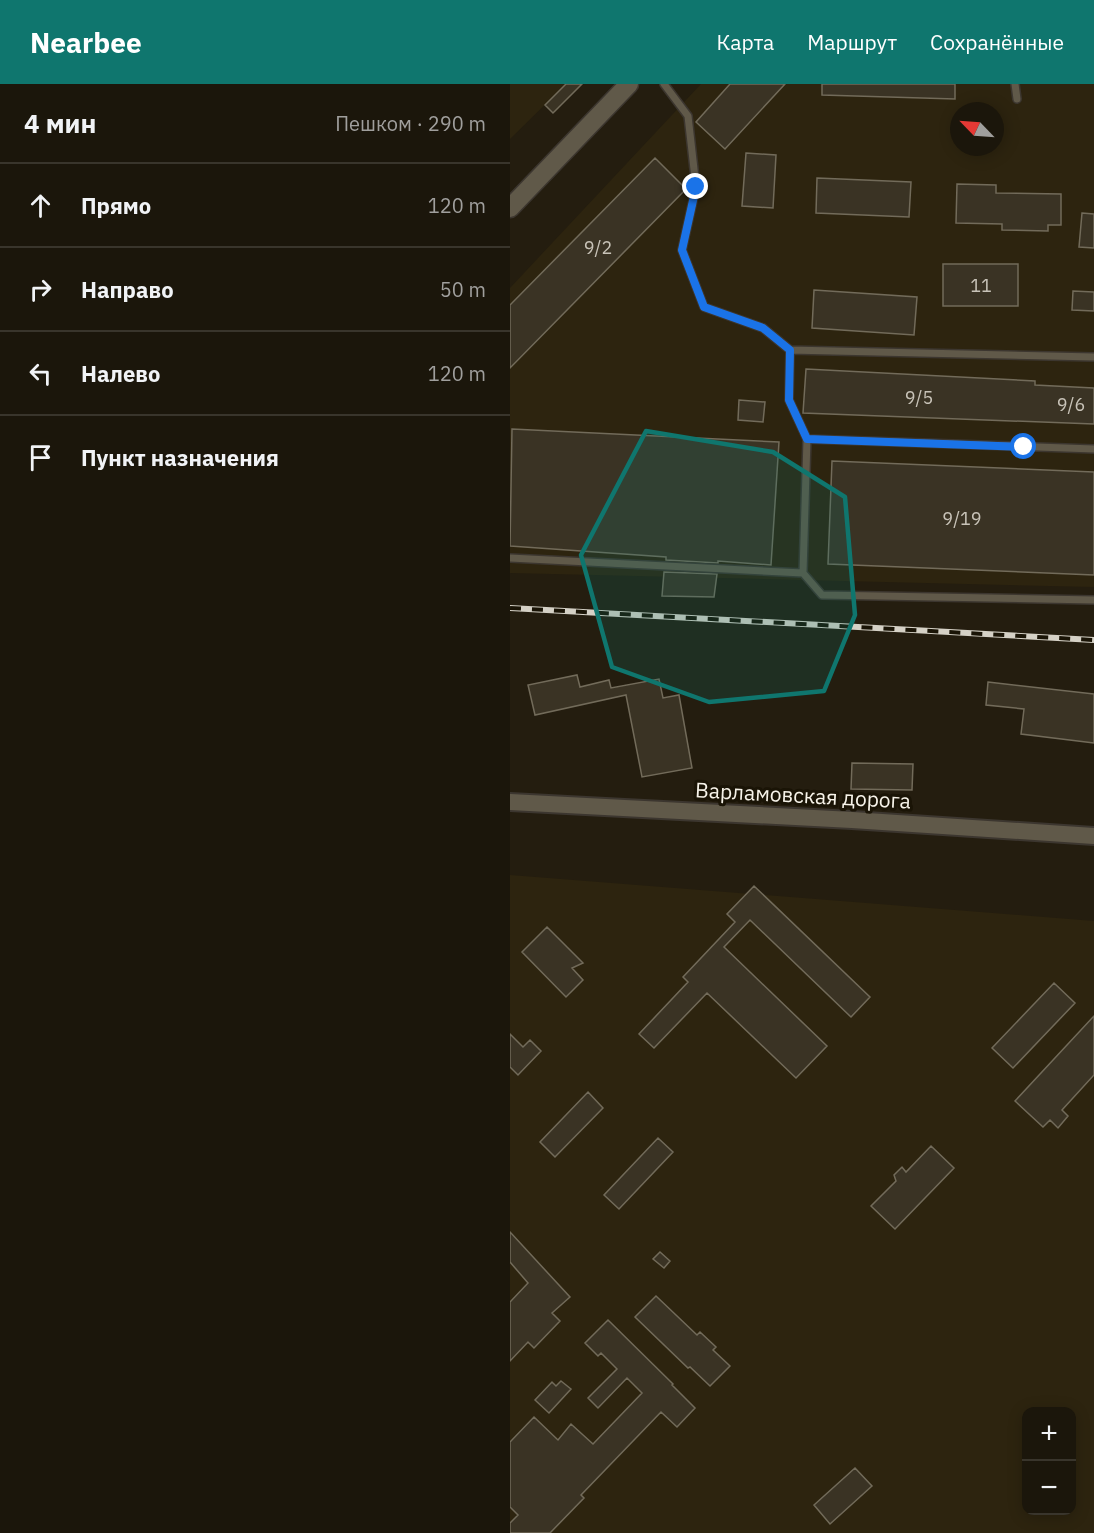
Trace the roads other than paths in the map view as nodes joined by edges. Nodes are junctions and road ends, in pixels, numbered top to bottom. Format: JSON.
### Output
{"nodes":[{"id":1,"x":629,"y":84,"type":"edge"},
{"id":2,"x":664,"y":84,"type":"edge"},
{"id":3,"x":1015,"y":84,"type":"edge"},
{"id":4,"x":1017,"y":99,"type":"dead end"},
{"id":5,"x":510,"y":208,"type":"edge"},
{"id":6,"x":790,"y":350,"type":"junction"},
{"id":7,"x":1094,"y":357,"type":"edge"},
{"id":8,"x":807,"y":439,"type":"junction"},
{"id":9,"x":1094,"y":449,"type":"edge"},
{"id":10,"x":510,"y":558,"type":"edge"},
{"id":11,"x":803,"y":573,"type":"junction"},
{"id":12,"x":1094,"y":600,"type":"edge"},
{"id":13,"x":510,"y":802,"type":"edge"},
{"id":14,"x":1094,"y":836,"type":"edge"}],
"edges":[{"from":1,"to":5,"type":"main road"},
{"from":2,"to":6,"type":"lane"},
{"from":3,"to":4,"type":"lane"},
{"from":6,"to":7,"type":"lane"},
{"from":6,"to":8,"type":"lane"},
{"from":8,"to":9,"type":"lane"},
{"from":8,"to":11,"type":"lane"},
{"from":10,"to":11,"type":"lane"},
{"from":11,"to":12,"type":"lane"},
{"from":13,"to":14,"type":"street","name":"Варламовская дорога"}]}
